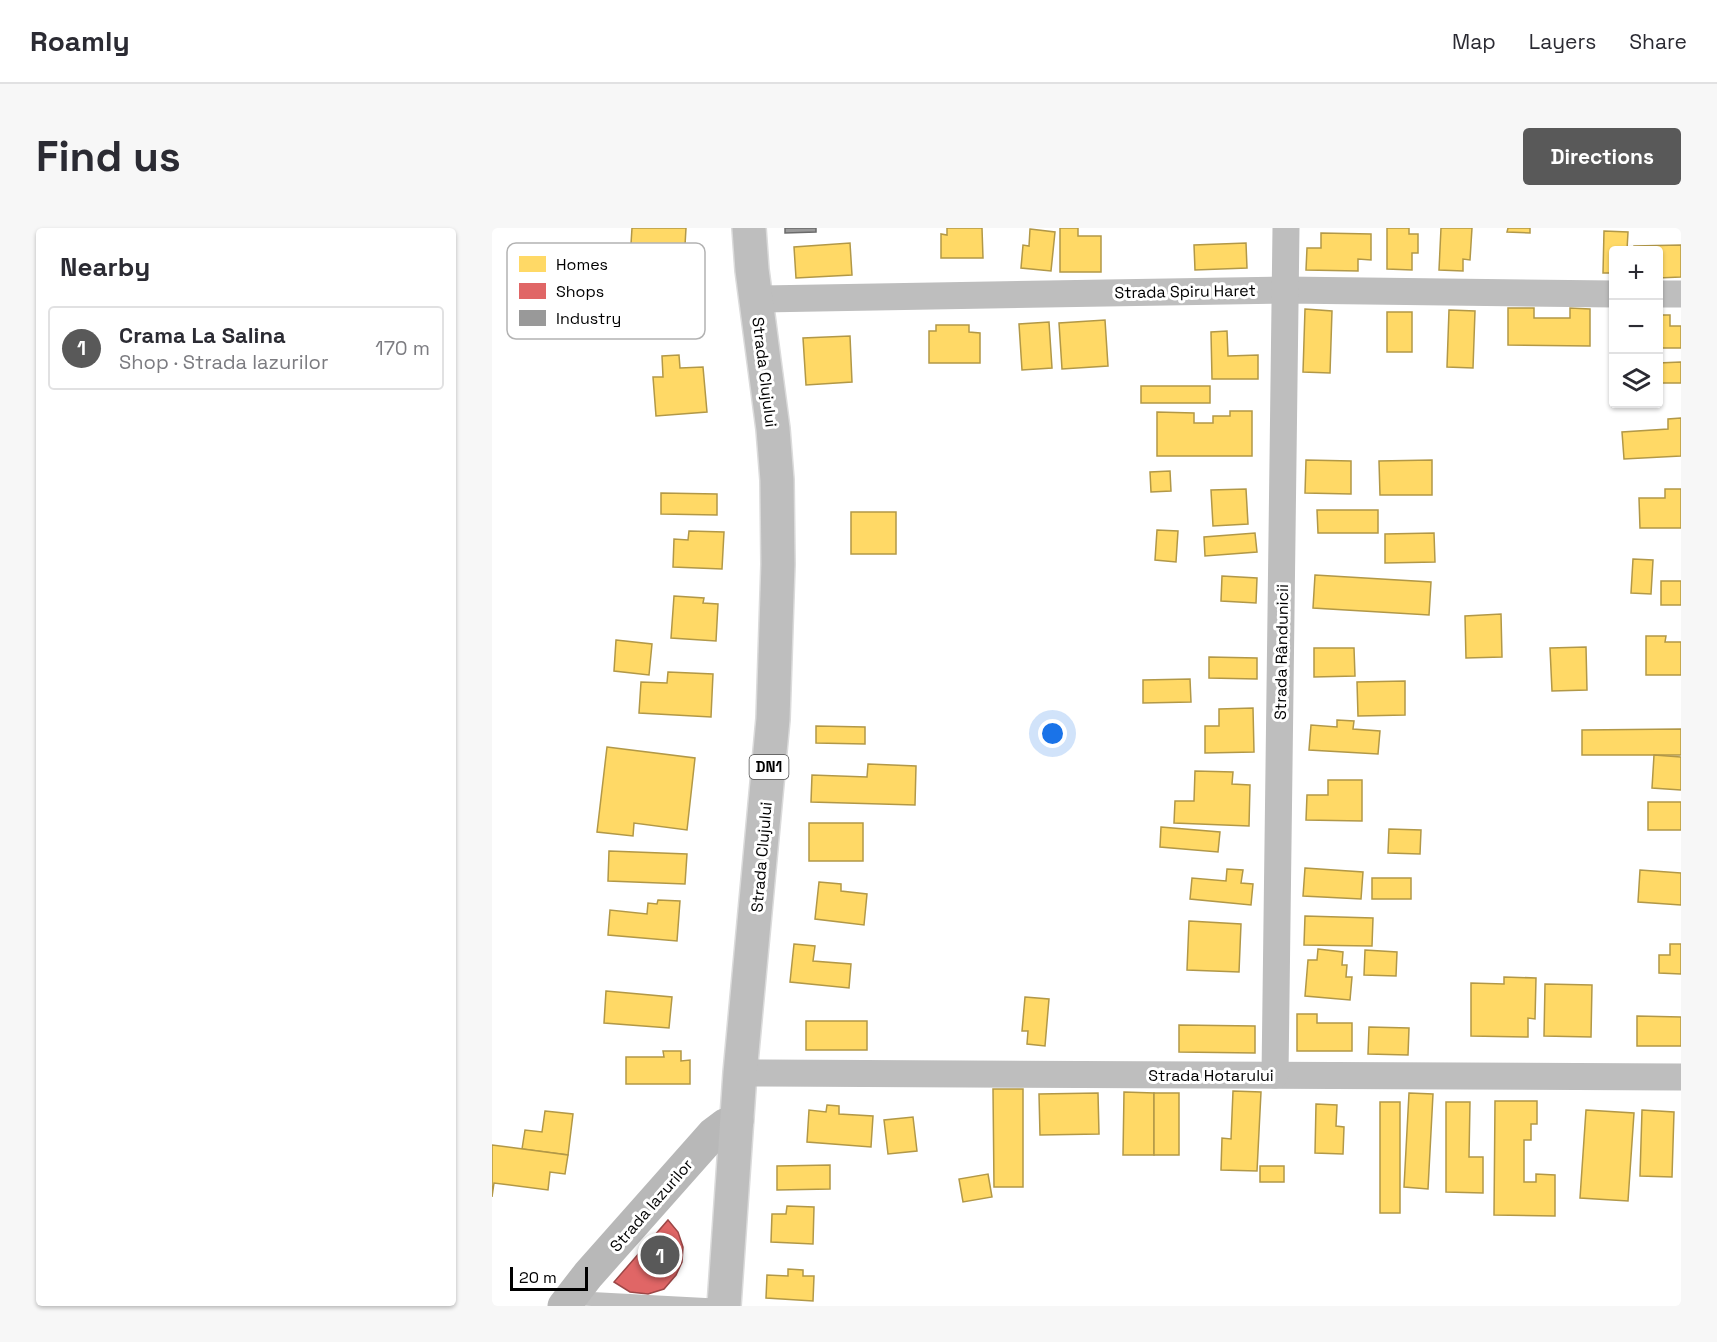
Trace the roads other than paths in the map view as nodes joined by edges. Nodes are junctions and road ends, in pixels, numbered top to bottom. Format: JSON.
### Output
{"nodes":[{"id":1,"x":749,"y":228,"type":"edge"},
{"id":2,"x":1286,"y":228,"type":"edge"},
{"id":3,"x":1286,"y":290,"type":"junction"},
{"id":4,"x":1609,"y":294,"type":"edge"},
{"id":5,"x":1663,"y":294,"type":"edge"},
{"id":6,"x":1681,"y":294,"type":"edge"},
{"id":7,"x":756,"y":299,"type":"junction"},
{"id":8,"x":741,"y":1073,"type":"junction"},
{"id":9,"x":1275,"y":1076,"type":"junction"},
{"id":10,"x":1681,"y":1077,"type":"edge"},
{"id":11,"x":737,"y":1121,"type":"junction"},
{"id":12,"x":567,"y":1302,"type":"edge"},
{"id":13,"x":724,"y":1306,"type":"edge"}],
"edges":[{"from":1,"to":7,"type":"main road","name":"Strada Clujului","number":"DN1"},
{"from":2,"to":3,"type":"street","name":"Strada Rândunicii"},
{"from":3,"to":4,"type":"street","name":"Strada Spiru Haret"},
{"from":3,"to":7,"type":"street","name":"Strada Spiru Haret"},
{"from":3,"to":9,"type":"street","name":"Strada Rândunicii"},
{"from":5,"to":6,"type":"street"},
{"from":7,"to":8,"type":"main road","name":"Strada Clujului","number":"DN1"},
{"from":8,"to":9,"type":"street","name":"Strada Hotarului"},
{"from":8,"to":11,"type":"main road","name":"Strada Clujului","number":"DN1"},
{"from":9,"to":10,"type":"street","name":"Strada Hotarului"},
{"from":11,"to":12,"type":"street","name":"Strada Iazurilor"},
{"from":11,"to":13,"type":"main road","name":"Strada Clujului","number":"DN1"},
{"from":12,"to":13,"type":"lane","name":"Strada Iazurilor"}]}
